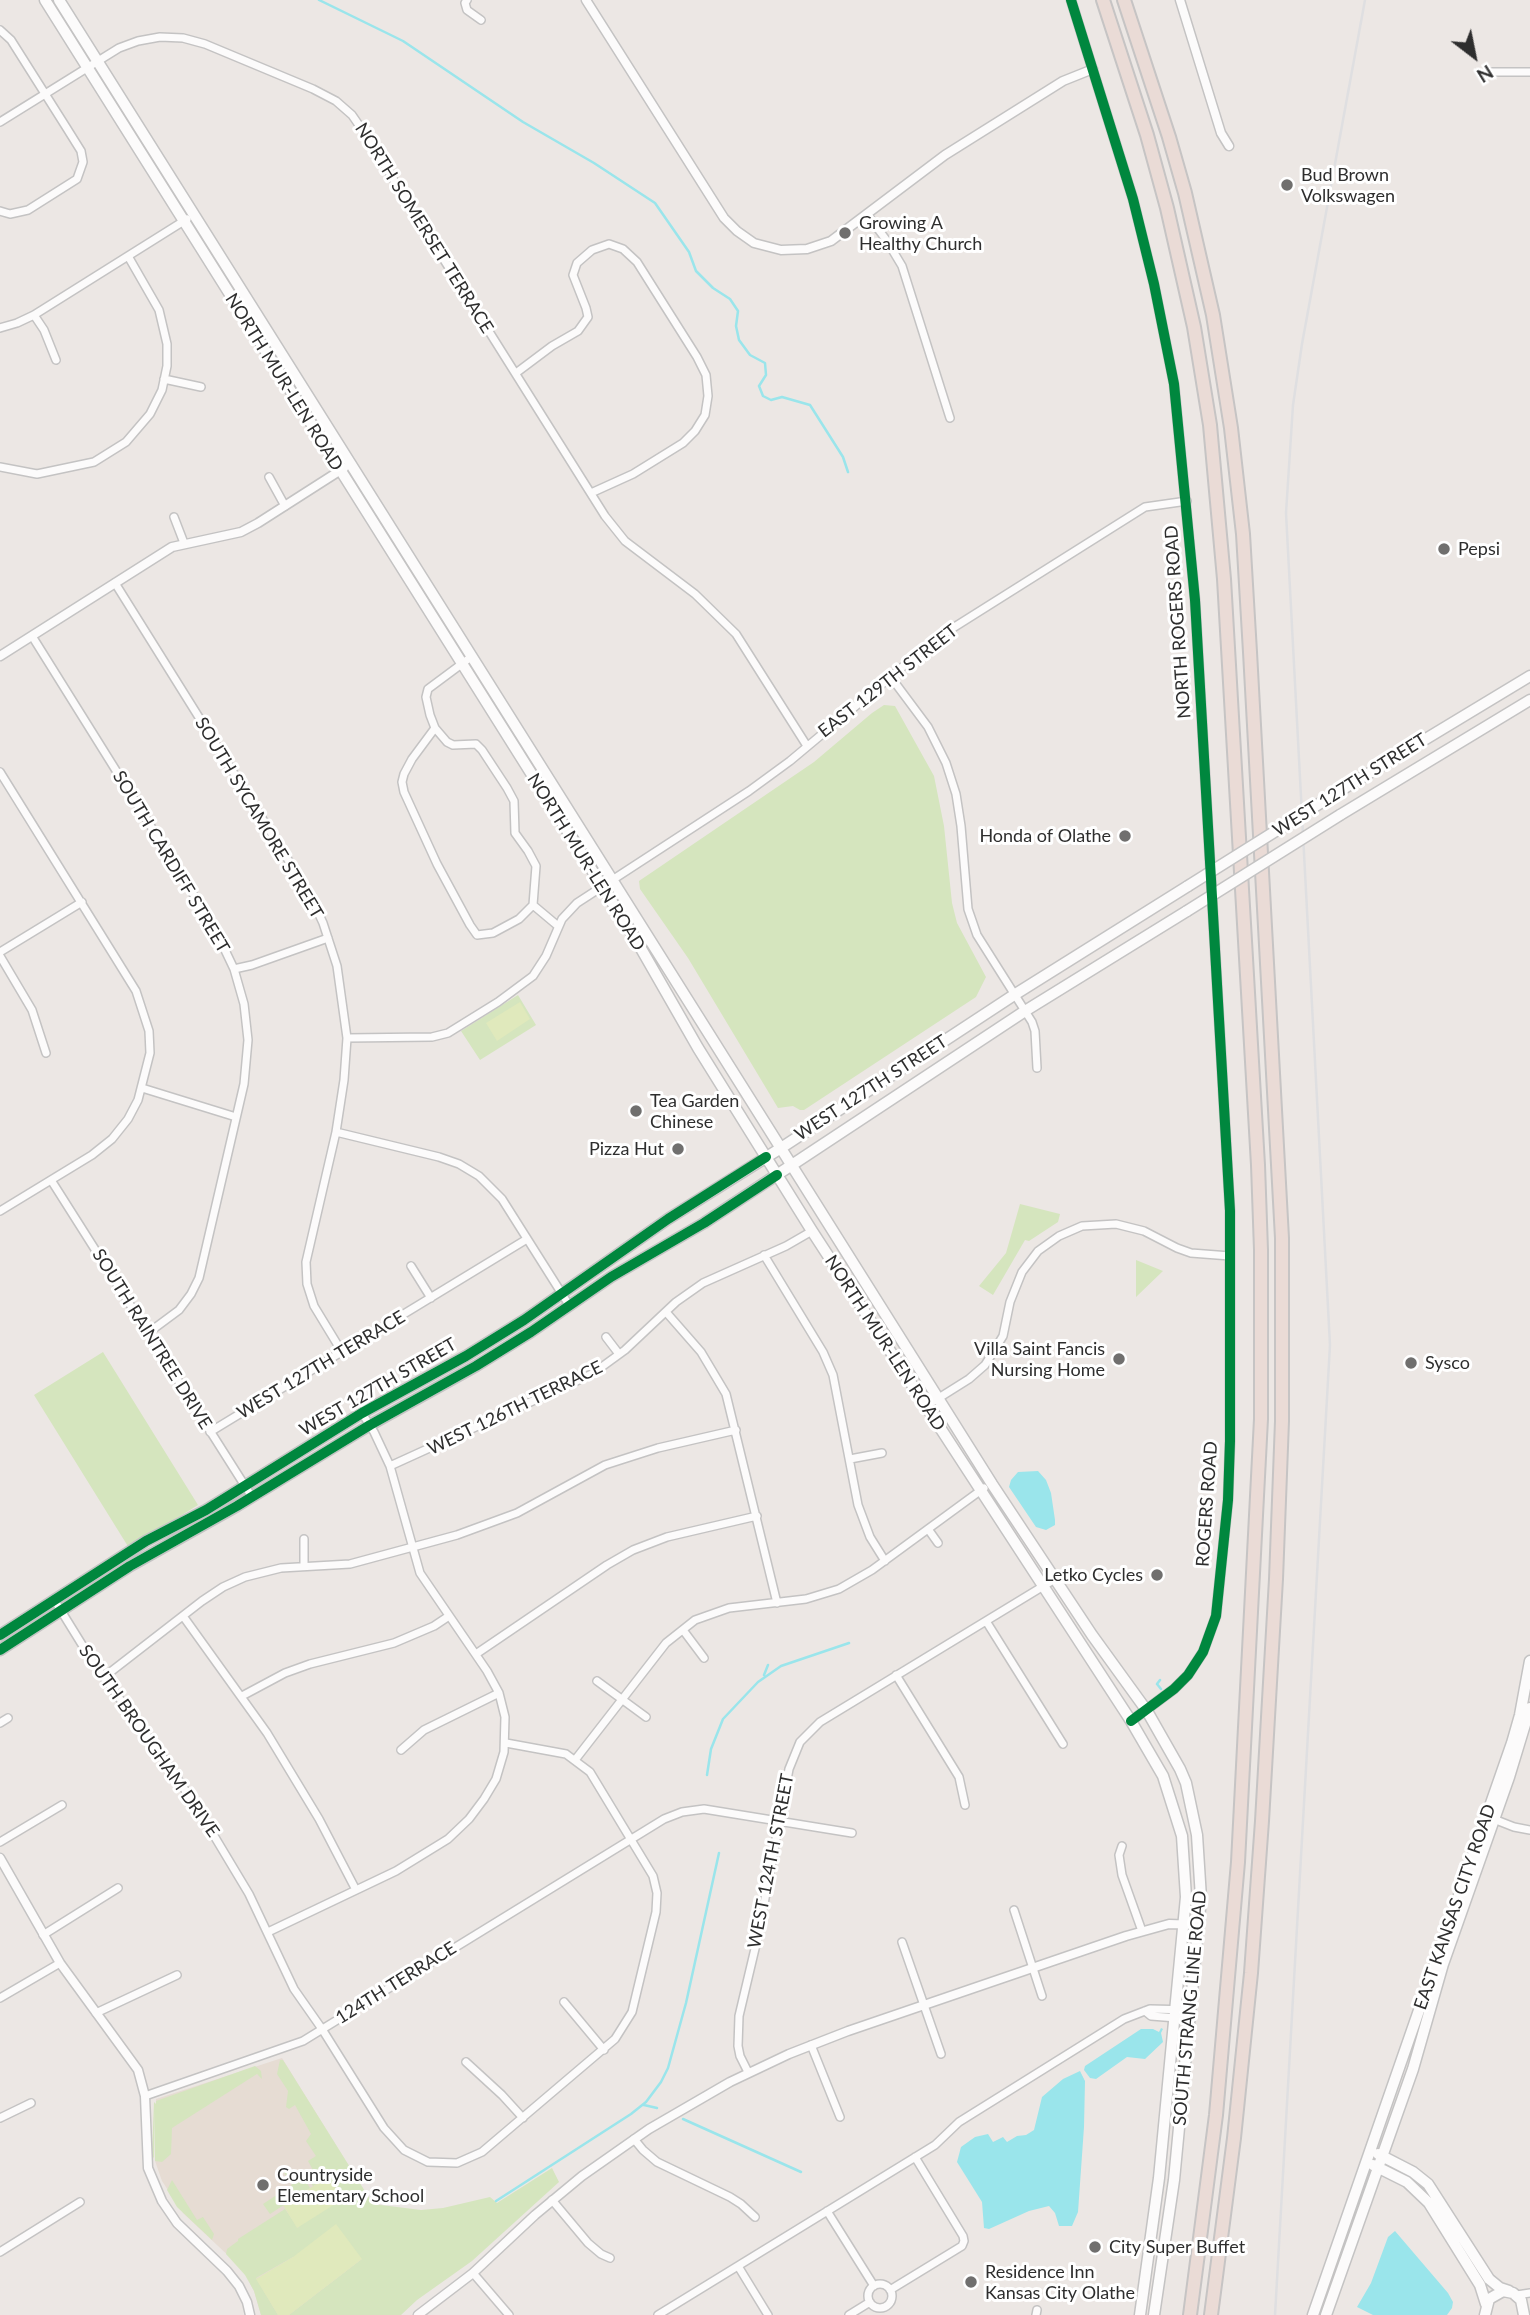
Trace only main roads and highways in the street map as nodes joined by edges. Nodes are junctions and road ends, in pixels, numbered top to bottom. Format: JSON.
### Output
{"nodes":[{"id":1,"x":45,"y":0,"type":"edge"},
{"id":2,"x":59,"y":0,"type":"edge"},
{"id":3,"x":1103,"y":0,"type":"edge"},
{"id":4,"x":1124,"y":0,"type":"edge"},
{"id":5,"x":1530,"y":676,"type":"edge"},
{"id":6,"x":1530,"y":700,"type":"edge"},
{"id":7,"x":781,"y":1148,"type":"junction"},
{"id":8,"x":766,"y":1157,"type":"junction"},
{"id":9,"x":792,"y":1166,"type":"junction"},
{"id":10,"x":777,"y":1175,"type":"junction"},
{"id":11,"x":0,"y":1634,"type":"edge"},
{"id":12,"x":0,"y":1650,"type":"edge"},
{"id":13,"x":1530,"y":1661,"type":"edge"},
{"id":14,"x":1530,"y":1708,"type":"edge"},
{"id":15,"x":1147,"y":1710,"type":"joint"},
{"id":16,"x":1131,"y":1721,"type":"joint"},
{"id":17,"x":1490,"y":1818,"type":"junction"},
{"id":18,"x":1368,"y":2156,"type":"junction"},
{"id":19,"x":1381,"y":2156,"type":"junction"},
{"id":20,"x":1377,"y":2167,"type":"junction"},
{"id":21,"x":1513,"y":2293,"type":"junction"},
{"id":22,"x":1486,"y":2304,"type":"junction"},
{"id":23,"x":1526,"y":2311,"type":"edge"},
{"id":24,"x":1140,"y":2315,"type":"edge"},
{"id":25,"x":1154,"y":2315,"type":"edge"},
{"id":26,"x":1190,"y":2315,"type":"edge"},
{"id":27,"x":1211,"y":2315,"type":"edge"},
{"id":28,"x":1313,"y":2315,"type":"edge"},
{"id":29,"x":1326,"y":2315,"type":"edge"},
{"id":30,"x":1485,"y":2315,"type":"edge"}],
"edges":[{"from":1,"to":8,"type":"main road","name":"NORTH MUR-LEN ROAD"},
{"from":2,"to":7,"type":"main road","name":"NORTH MUR-LEN ROAD"},
{"from":3,"to":26,"type":"highway"},
{"from":4,"to":27,"type":"highway"},
{"from":5,"to":7,"type":"main road","name":"WEST 127TH STREET","bridge":true},
{"from":6,"to":9,"type":"main road","name":"WEST 127TH STREET","bridge":true},
{"from":7,"to":8,"type":"main road","name":"WEST 127TH STREET"},
{"from":7,"to":9,"type":"main road","name":"NORTH MUR-LEN ROAD"},
{"from":8,"to":10,"type":"main road","name":"NORTH MUR-LEN ROAD"},
{"from":8,"to":11,"type":"main road","name":"WEST 127TH STREET"},
{"from":9,"to":10,"type":"main road","name":"WEST 127TH STREET"},
{"from":9,"to":15,"type":"main road","name":"NORTH MUR-LEN ROAD"},
{"from":10,"to":12,"type":"main road","name":"WEST 127TH STREET"},
{"from":10,"to":16,"type":"main road","name":"NORTH MUR-LEN ROAD"},
{"from":13,"to":17,"type":"main road","name":"EAST KANSAS CITY ROAD"},
{"from":14,"to":17,"type":"main road","name":"EAST KANSAS CITY ROAD"},
{"from":15,"to":25,"type":"main road","name":"SOUTH STRANG LINE ROAD"},
{"from":16,"to":24,"type":"main road","name":"SOUTH STRANG LINE ROAD"},
{"from":17,"to":18,"type":"main road","name":"EAST KANSAS CITY ROAD"},
{"from":17,"to":19,"type":"main road","name":"EAST KANSAS CITY ROAD"},
{"from":18,"to":19,"type":"main road"},
{"from":18,"to":20,"type":"main road"},
{"from":18,"to":28,"type":"main road","name":"EAST KANSAS CITY ROAD"},
{"from":19,"to":20,"type":"main road","name":"EAST KANSAS CITY ROAD"},
{"from":19,"to":21,"type":"main road"},
{"from":20,"to":22,"type":"main road"},
{"from":20,"to":29,"type":"main road","name":"EAST KANSAS CITY ROAD"},
{"from":21,"to":22,"type":"main road"},
{"from":21,"to":23,"type":"main road"},
{"from":22,"to":30,"type":"main road"}]}
